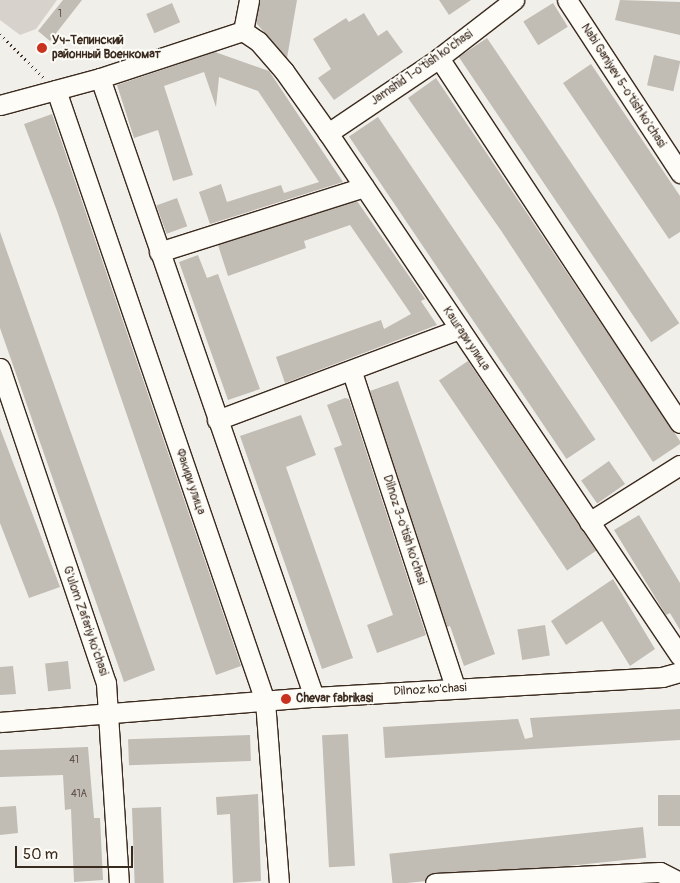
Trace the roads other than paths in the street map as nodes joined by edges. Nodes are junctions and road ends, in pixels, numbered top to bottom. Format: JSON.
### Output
{"nodes":[{"id":1,"x":249,"y":0,"type":"edge"},
{"id":2,"x":514,"y":0,"type":"edge"},
{"id":3,"x":567,"y":0,"type":"edge"},
{"id":4,"x":243,"y":31,"type":"junction"},
{"id":5,"x":439,"y":58,"type":"junction"},
{"id":6,"x":100,"y":78,"type":"junction"},
{"id":7,"x":56,"y":90,"type":"junction"},
{"id":8,"x":0,"y":105,"type":"edge"},
{"id":9,"x":328,"y":133,"type":"junction"},
{"id":10,"x":680,"y":173,"type":"edge"},
{"id":11,"x":364,"y":187,"type":"junction"},
{"id":12,"x":159,"y":252,"type":"junction"},
{"id":13,"x":459,"y":329,"type":"junction"},
{"id":14,"x":0,"y":368,"type":"edge"},
{"id":15,"x":352,"y":372,"type":"junction"},
{"id":16,"x":217,"y":420,"type":"junction"},
{"id":17,"x":680,"y":422,"type":"edge"},
{"id":18,"x":680,"y":465,"type":"edge"},
{"id":19,"x":589,"y":522,"type":"junction"},
{"id":20,"x":680,"y":656,"type":"edge"},
{"id":21,"x":680,"y":672,"type":"edge"},
{"id":22,"x":455,"y":688,"type":"junction"},
{"id":23,"x":314,"y":697,"type":"junction"},
{"id":24,"x":265,"y":700,"type":"junction"},
{"id":25,"x":108,"y":712,"type":"junction"},
{"id":26,"x":0,"y":722,"type":"edge"},
{"id":27,"x":680,"y":882,"type":"edge"},
{"id":28,"x":119,"y":883,"type":"edge"},
{"id":29,"x":279,"y":883,"type":"edge"},
{"id":30,"x":435,"y":883,"type":"edge"}],
"edges":[{"from":1,"to":4,"type":"street"},
{"from":2,"to":5,"type":"street","name":"Jamshid 1-o'tish ko'chasi"},
{"from":3,"to":10,"type":"street","name":"Nabi Ganiyev 5-o'tish ko'chasi"},
{"from":4,"to":6,"type":"street"},
{"from":4,"to":9,"type":"street","name":"Кашгари улица"},
{"from":5,"to":9,"type":"street","name":"Jamshid 1-o'tish ko'chasi"},
{"from":5,"to":17,"type":"street"},
{"from":6,"to":7,"type":"street"},
{"from":6,"to":12,"type":"street"},
{"from":7,"to":8,"type":"street"},
{"from":7,"to":24,"type":"street","name":"Факири улица"},
{"from":9,"to":11,"type":"street","name":"Кашгари улица"},
{"from":11,"to":12,"type":"street"},
{"from":11,"to":13,"type":"street","name":"Кашгари улица"},
{"from":12,"to":16,"type":"street"},
{"from":13,"to":15,"type":"street"},
{"from":13,"to":19,"type":"street","name":"Кашгари улица"},
{"from":14,"to":25,"type":"street","name":"G'ulom Zafariy ko'chasi"},
{"from":15,"to":16,"type":"street"},
{"from":15,"to":22,"type":"street","name":"Dilnoz 3-o'tish ko'chasi"},
{"from":16,"to":23,"type":"street"},
{"from":18,"to":19,"type":"street"},
{"from":19,"to":20,"type":"street","name":"Кашгари улица"},
{"from":21,"to":22,"type":"street","name":"Dilnoz ko'chasi"},
{"from":22,"to":23,"type":"street","name":"Dilnoz ko'chasi"},
{"from":23,"to":24,"type":"street","name":"Dilnoz ko'chasi"},
{"from":24,"to":25,"type":"street","name":"Dilnoz ko'chasi"},
{"from":24,"to":29,"type":"street","name":"Факири улица"},
{"from":25,"to":26,"type":"street","name":"Dilnoz ko'chasi"},
{"from":25,"to":28,"type":"street","name":"G'ulom Zafariy ko'chasi"},
{"from":27,"to":30,"type":"street"}]}
